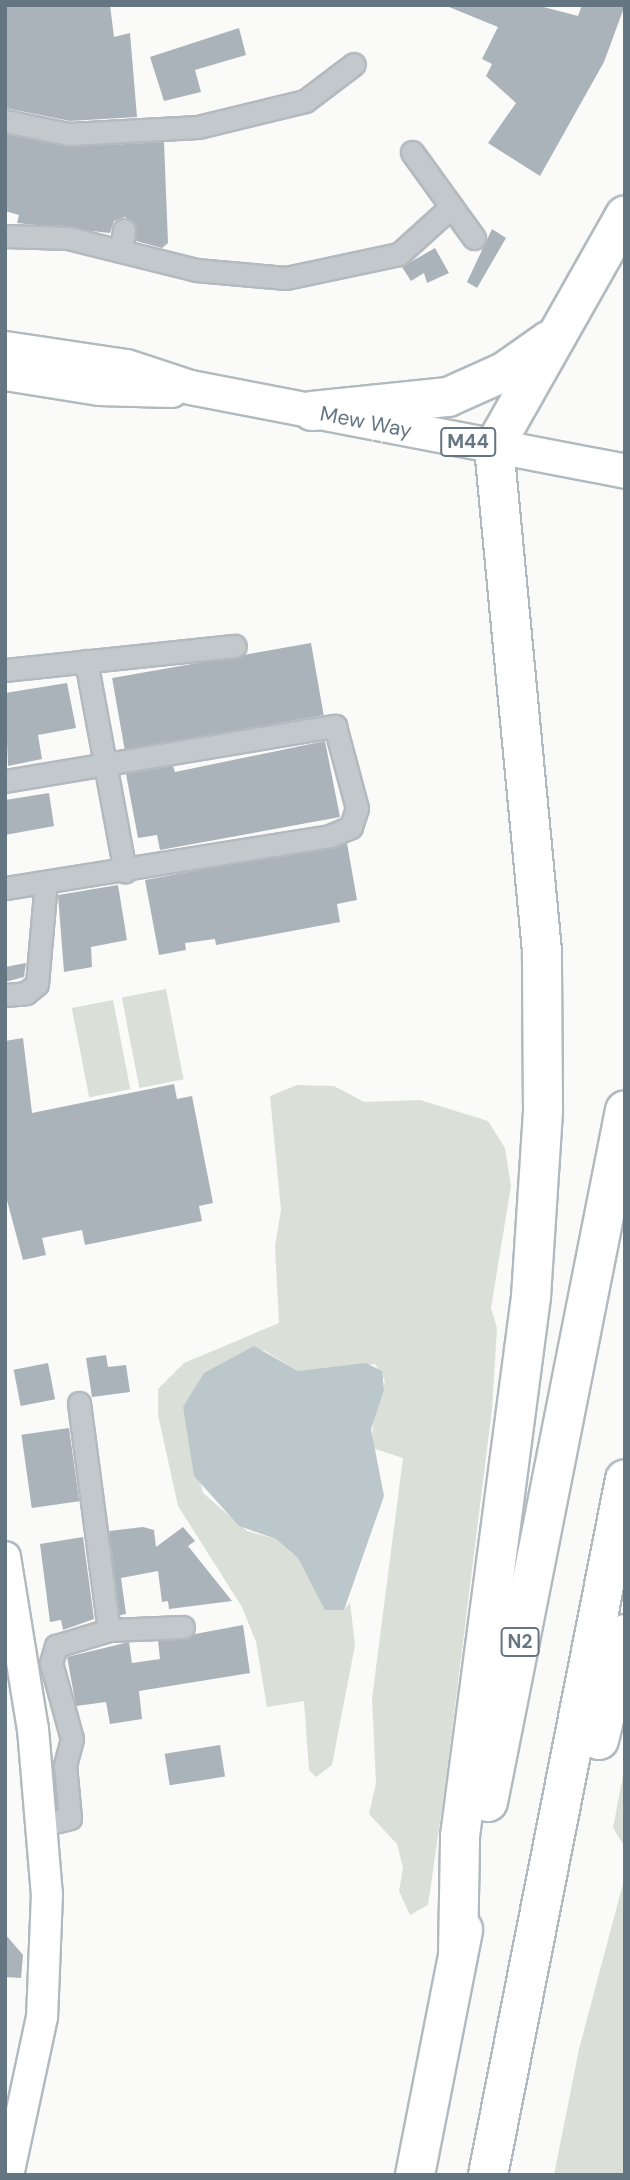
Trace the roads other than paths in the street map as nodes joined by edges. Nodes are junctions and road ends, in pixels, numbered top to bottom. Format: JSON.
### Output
{"nodes":[{"id":1,"x":354,"y":64,"type":"dead end"},
{"id":2,"x":5,"y":121,"type":"edge"},
{"id":3,"x":412,"y":152,"type":"dead end"},
{"id":4,"x":451,"y":207,"type":"junction"},
{"id":5,"x":625,"y":215,"type":"edge"},
{"id":6,"x":5,"y":236,"type":"edge"},
{"id":7,"x":474,"y":238,"type":"dead end"},
{"id":8,"x":558,"y":333,"type":"junction"},
{"id":9,"x":5,"y":348,"type":"edge"},
{"id":10,"x":5,"y":373,"type":"edge"},
{"id":11,"x":190,"y":387,"type":"junction"},
{"id":12,"x":312,"y":411,"type":"junction"},
{"id":13,"x":494,"y":447,"type":"junction"},
{"id":14,"x":625,"y":471,"type":"edge"},
{"id":15,"x":235,"y":646,"type":"dead end"},
{"id":16,"x":86,"y":662,"type":"junction"},
{"id":17,"x":5,"y":670,"type":"edge"},
{"id":18,"x":101,"y":763,"type":"junction"},
{"id":19,"x":5,"y":781,"type":"edge"},
{"id":20,"x":125,"y":871,"type":"junction"},
{"id":21,"x":46,"y":882,"type":"junction"},
{"id":22,"x":5,"y":888,"type":"edge"},
{"id":23,"x":5,"y":995,"type":"edge"},
{"id":24,"x":625,"y":1110,"type":"edge"},
{"id":25,"x":79,"y":1403,"type":"dead end"},
{"id":26,"x":625,"y":1479,"type":"edge"},
{"id":27,"x":5,"y":1557,"type":"edge"},
{"id":28,"x":183,"y":1627,"type":"dead end"},
{"id":29,"x":109,"y":1629,"type":"junction"},
{"id":30,"x":625,"y":1634,"type":"edge"},
{"id":31,"x":5,"y":1677,"type":"edge"},
{"id":32,"x":36,"y":1776,"type":"junction"},
{"id":33,"x":42,"y":1825,"type":"junction"},
{"id":34,"x":458,"y":1955,"type":"junction"},
{"id":35,"x":507,"y":2069,"type":"junction"},
{"id":36,"x":8,"y":2175,"type":"edge"},
{"id":37,"x":415,"y":2175,"type":"edge"},
{"id":38,"x":488,"y":2175,"type":"edge"}],
"edges":[{"from":1,"to":2,"type":"street"},
{"from":3,"to":4,"type":"street"},
{"from":4,"to":6,"type":"street"},
{"from":4,"to":7,"type":"street"},
{"from":5,"to":8,"type":"highway"},
{"from":8,"to":12,"type":"highway"},
{"from":8,"to":13,"type":"highway"},
{"from":9,"to":11,"type":"main road","name":"Mew Way","number":"M44"},
{"from":10,"to":11,"type":"main road","name":"Mew Way","number":"M44"},
{"from":11,"to":12,"type":"main road","name":"Mew Way","number":"M44"},
{"from":12,"to":13,"type":"main road","name":"Mew Way","number":"M44"},
{"from":13,"to":14,"type":"main road","name":"Mew Way","number":"M44"},
{"from":13,"to":34,"type":"highway"},
{"from":15,"to":16,"type":"street"},
{"from":16,"to":17,"type":"street"},
{"from":16,"to":18,"type":"street"},
{"from":18,"to":19,"type":"street"},
{"from":18,"to":20,"type":"street"},
{"from":18,"to":20,"type":"street"},
{"from":20,"to":21,"type":"street"},
{"from":21,"to":22,"type":"street"},
{"from":21,"to":23,"type":"street"},
{"from":24,"to":34,"type":"highway","number":"N2"},
{"from":25,"to":29,"type":"street"},
{"from":26,"to":35,"type":"highway"},
{"from":27,"to":32,"type":"main road"},
{"from":28,"to":29,"type":"street"},
{"from":29,"to":33,"type":"street"},
{"from":30,"to":35,"type":"highway"},
{"from":31,"to":32,"type":"main road"},
{"from":32,"to":33,"type":"main road"},
{"from":33,"to":36,"type":"main road"},
{"from":34,"to":37,"type":"highway","number":"N2"},
{"from":35,"to":38,"type":"highway"}]}
